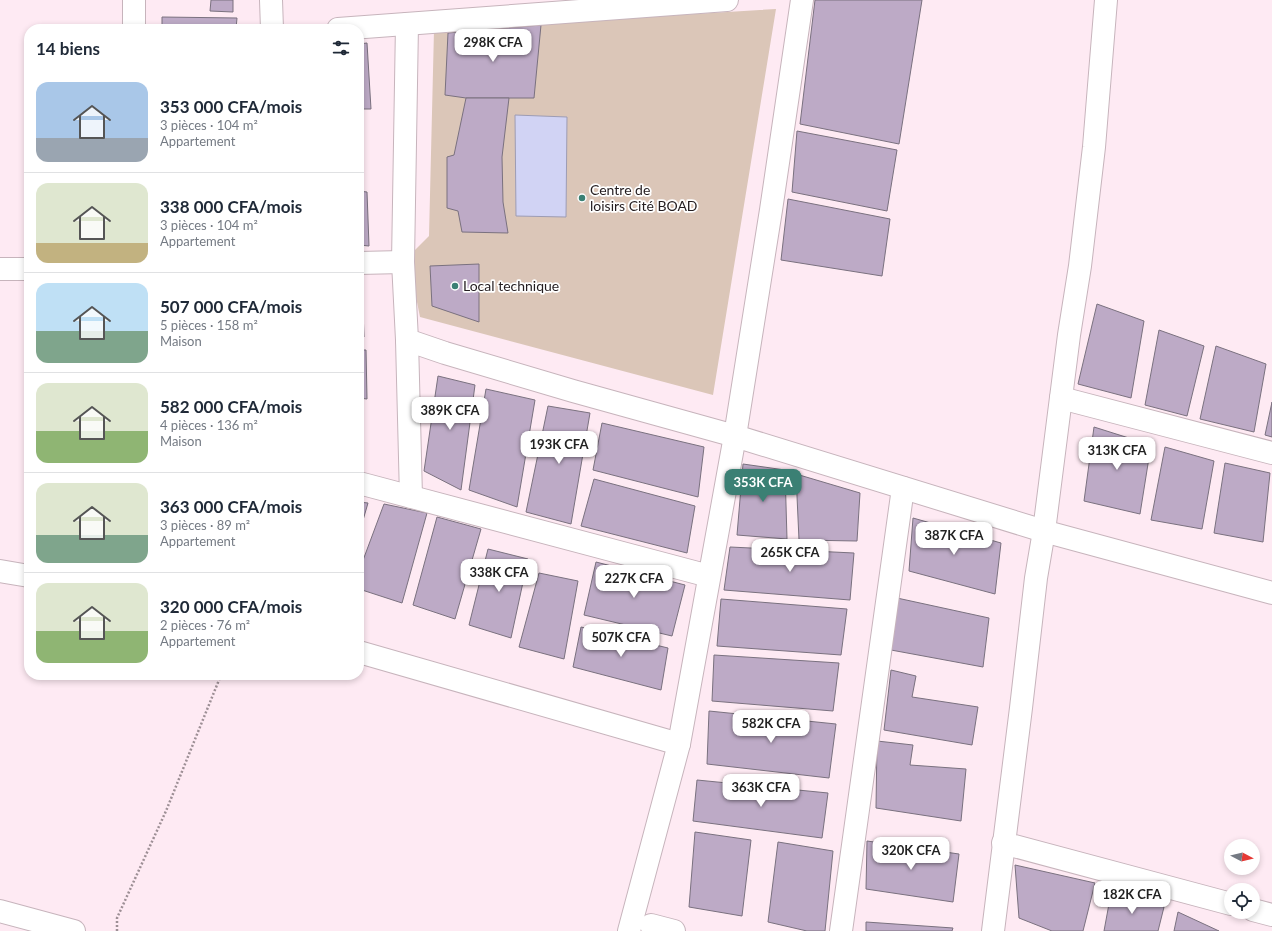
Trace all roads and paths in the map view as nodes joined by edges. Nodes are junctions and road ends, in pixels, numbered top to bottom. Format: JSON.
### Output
{"nodes":[{"id":1,"x":134,"y":0,"type":"edge"},
{"id":2,"x":271,"y":0,"type":"edge"},
{"id":3,"x":727,"y":0,"type":"edge"},
{"id":4,"x":802,"y":0,"type":"edge"},
{"id":5,"x":1106,"y":0,"type":"edge"},
{"id":6,"x":684,"y":2,"type":"edge"},
{"id":7,"x":134,"y":24,"type":"edge"},
{"id":8,"x":272,"y":24,"type":"edge"},
{"id":9,"x":407,"y":24,"type":"junction"},
{"id":10,"x":364,"y":27,"type":"edge"},
{"id":11,"x":403,"y":262,"type":"junction"},
{"id":12,"x":364,"y":263,"type":"edge"},
{"id":13,"x":24,"y":268,"type":"edge"},
{"id":14,"x":0,"y":269,"type":"edge"},
{"id":15,"x":407,"y":340,"type":"junction"},
{"id":16,"x":1061,"y":398,"type":"junction"},
{"id":17,"x":735,"y":436,"type":"junction"},
{"id":18,"x":1272,"y":453,"type":"edge"},
{"id":19,"x":364,"y":484,"type":"edge"},
{"id":20,"x":903,"y":488,"type":"junction"},
{"id":21,"x":411,"y":497,"type":"junction"},
{"id":22,"x":1044,"y":531,"type":"junction"},
{"id":23,"x":0,"y":571,"type":"edge"},
{"id":24,"x":24,"y":575,"type":"edge"},
{"id":25,"x":709,"y":576,"type":"junction"},
{"id":26,"x":1272,"y":593,"type":"edge"},
{"id":27,"x":364,"y":653,"type":"edge"},
{"id":28,"x":218,"y":680,"type":"edge"},
{"id":29,"x":679,"y":744,"type":"junction"},
{"id":30,"x":1003,"y":843,"type":"junction"},
{"id":31,"x":1224,"y":902,"type":"edge"},
{"id":32,"x":0,"y":911,"type":"edge"},
{"id":33,"x":1260,"y":912,"type":"edge"},
{"id":34,"x":1272,"y":915,"type":"edge"},
{"id":35,"x":651,"y":925,"type":"dead end"},
{"id":36,"x":74,"y":931,"type":"edge"},
{"id":37,"x":117,"y":931,"type":"edge"},
{"id":38,"x":629,"y":931,"type":"edge"},
{"id":39,"x":674,"y":931,"type":"edge"},
{"id":40,"x":841,"y":931,"type":"edge"},
{"id":41,"x":993,"y":931,"type":"edge"}],
"edges":[{"from":1,"to":7,"type":"street"},
{"from":2,"to":8,"type":"street"},
{"from":3,"to":6,"type":"street"},
{"from":4,"to":17,"type":"street"},
{"from":5,"to":16,"type":"street"},
{"from":6,"to":9,"type":"street"},
{"from":9,"to":10,"type":"street"},
{"from":9,"to":11,"type":"street"},
{"from":11,"to":12,"type":"street"},
{"from":11,"to":15,"type":"street"},
{"from":13,"to":14,"type":"street"},
{"from":15,"to":17,"type":"street"},
{"from":15,"to":21,"type":"street"},
{"from":16,"to":18,"type":"street"},
{"from":16,"to":22,"type":"street"},
{"from":17,"to":20,"type":"street"},
{"from":17,"to":25,"type":"street"},
{"from":19,"to":21,"type":"street"},
{"from":20,"to":22,"type":"street"},
{"from":20,"to":40,"type":"street"},
{"from":21,"to":25,"type":"street"},
{"from":22,"to":26,"type":"street"},
{"from":22,"to":30,"type":"street"},
{"from":23,"to":24,"type":"street"},
{"from":25,"to":29,"type":"street"},
{"from":27,"to":29,"type":"street"},
{"from":28,"to":37,"type":"path"},
{"from":29,"to":38,"type":"street"},
{"from":30,"to":31,"type":"street"},
{"from":30,"to":41,"type":"street"},
{"from":32,"to":36,"type":"street"},
{"from":33,"to":34,"type":"street"},
{"from":35,"to":39,"type":"street"}]}
